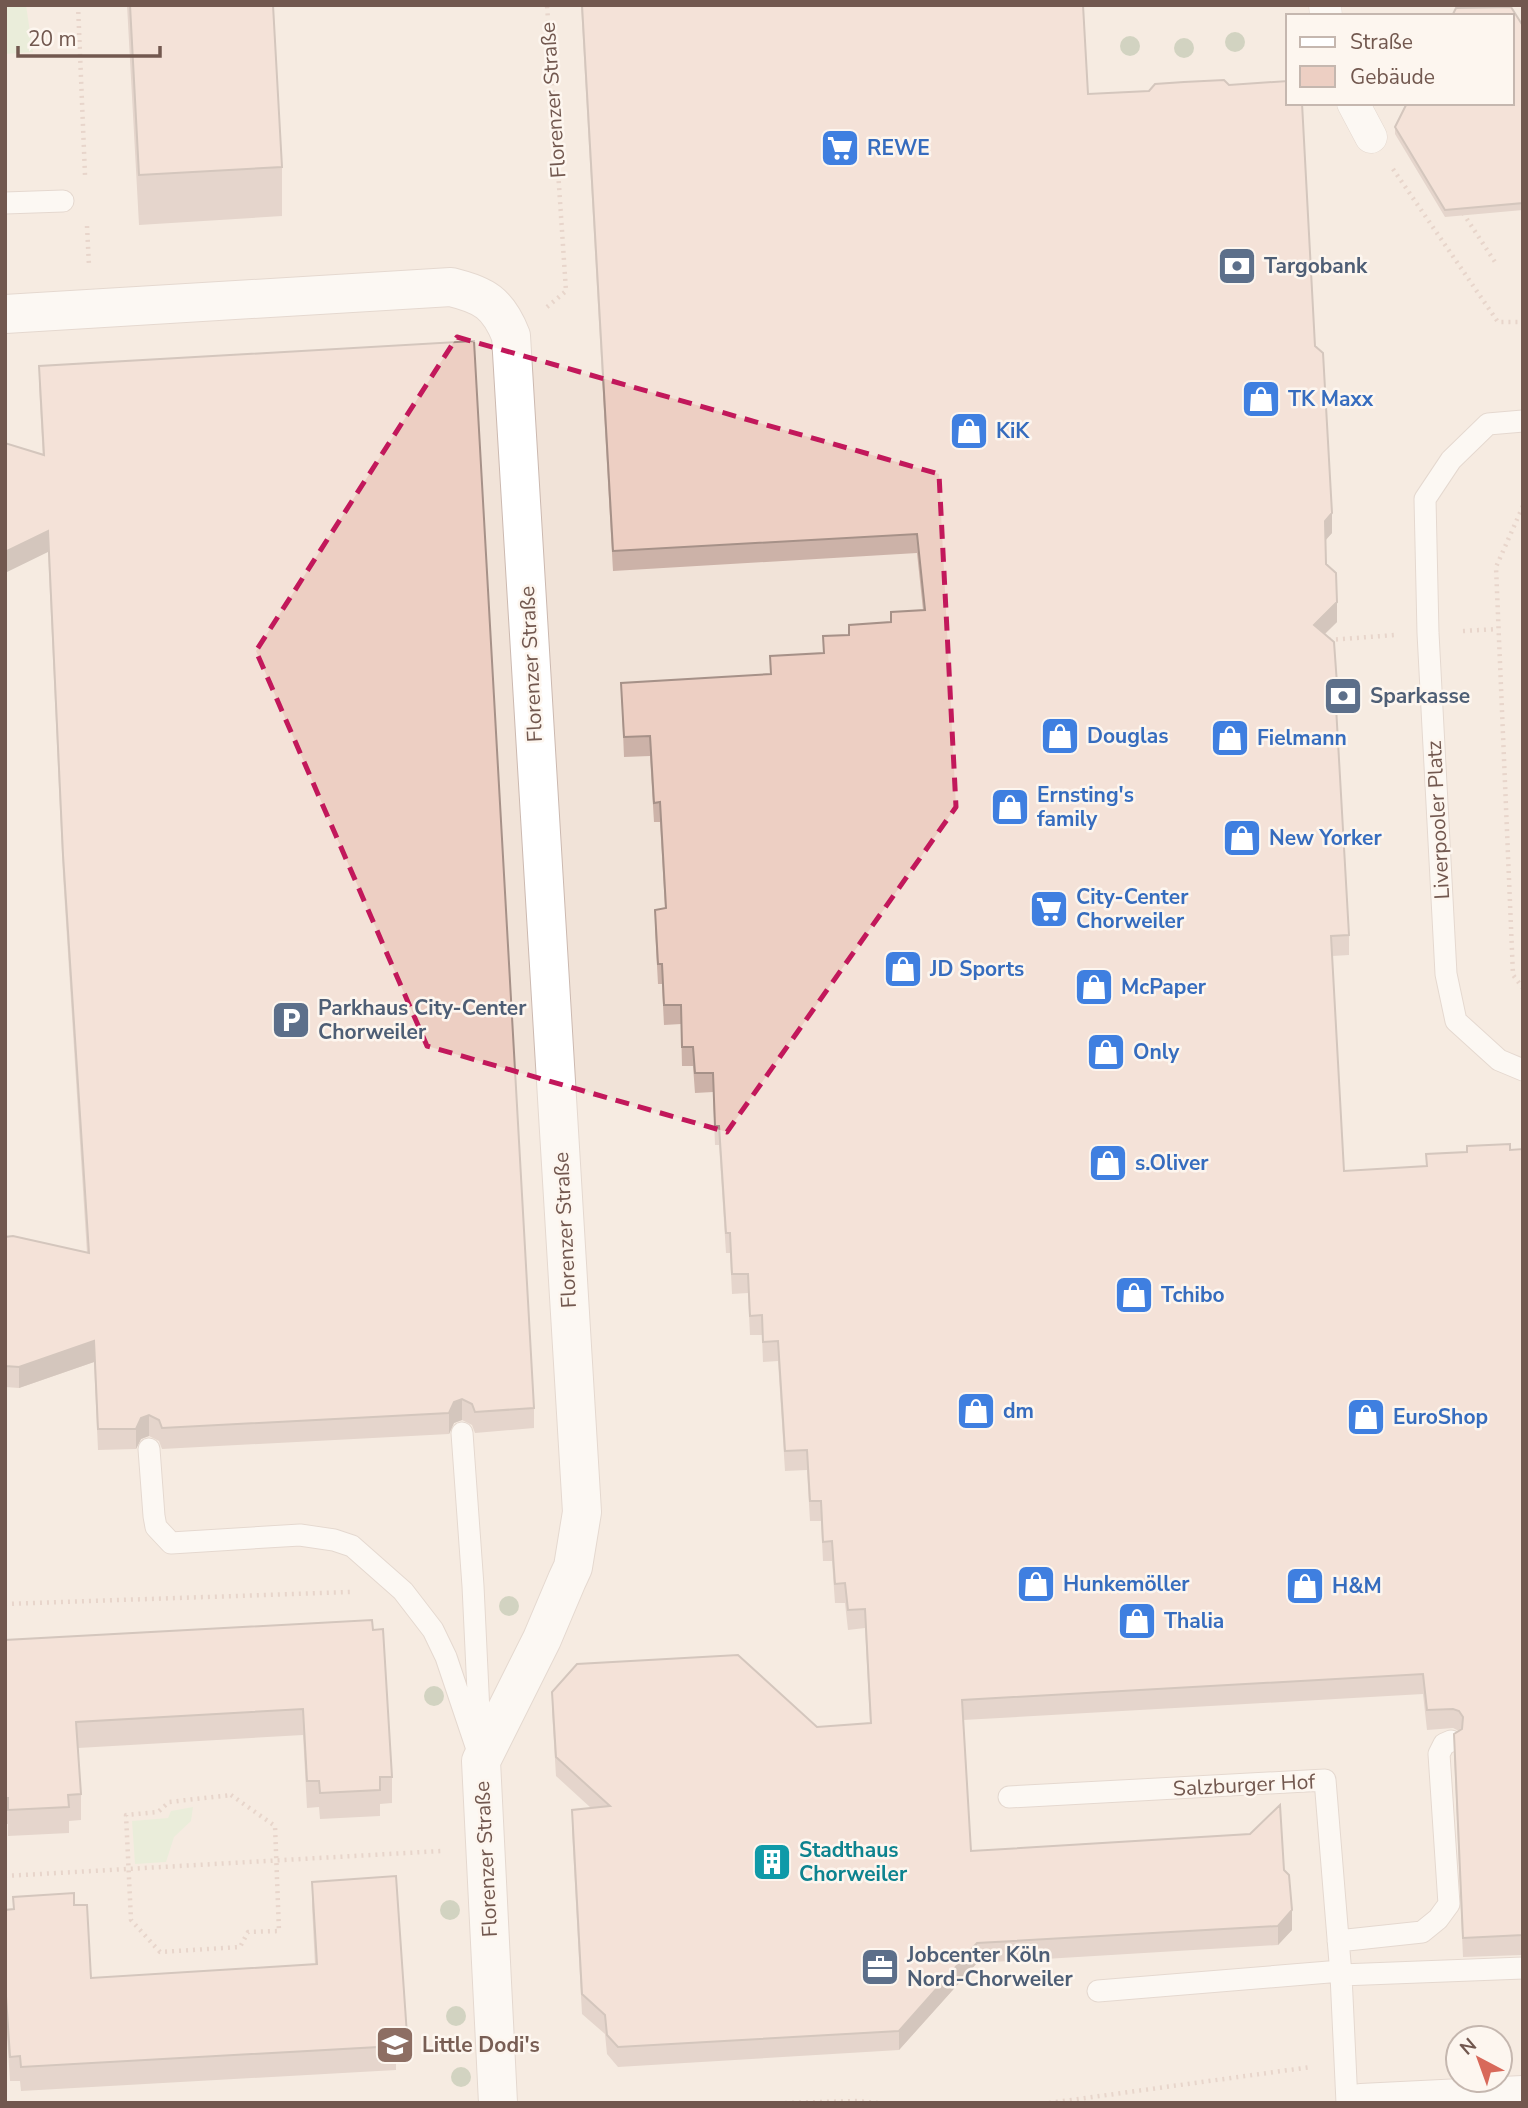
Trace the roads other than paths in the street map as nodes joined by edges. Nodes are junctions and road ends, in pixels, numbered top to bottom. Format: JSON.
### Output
{"nodes":[{"id":1,"x":1354,"y":105,"type":"edge"},
{"id":2,"x":1371,"y":136,"type":"road end"},
{"id":3,"x":63,"y":201,"type":"dead end"},
{"id":4,"x":5,"y":203,"type":"edge"},
{"id":5,"x":5,"y":314,"type":"edge"},
{"id":6,"x":1523,"y":421,"type":"edge"},
{"id":7,"x":1523,"y":1070,"type":"edge"},
{"id":8,"x":462,"y":1433,"type":"edge"},
{"id":9,"x":149,"y":1449,"type":"edge"},
{"id":10,"x":1451,"y":1741,"type":"edge"},
{"id":11,"x":481,"y":1761,"type":"junction"},
{"id":12,"x":1009,"y":1797,"type":"dead end"},
{"id":13,"x":1338,"y":1941,"type":"junction"},
{"id":14,"x":1523,"y":1968,"type":"edge"},
{"id":15,"x":1341,"y":1973,"type":"junction"},
{"id":16,"x":1098,"y":1991,"type":"dead end"},
{"id":17,"x":1523,"y":2095,"type":"edge"},
{"id":18,"x":498,"y":2103,"type":"edge"},
{"id":19,"x":1347,"y":2103,"type":"edge"},
{"id":20,"x":1361,"y":2103,"type":"edge"}],
"edges":[{"from":1,"to":2,"type":"street"},
{"from":3,"to":4,"type":"lane"},
{"from":5,"to":11,"type":"street","name":"Florenzer Straße"},
{"from":6,"to":7,"type":"lane","name":"Liverpooler Platz"},
{"from":8,"to":11,"type":"lane"},
{"from":9,"to":11,"type":"lane"},
{"from":10,"to":13,"type":"lane"},
{"from":11,"to":18,"type":"street","name":"Florenzer Straße"},
{"from":12,"to":13,"type":"lane","name":"Salzburger Hof"},
{"from":13,"to":15,"type":"lane","name":"Salzburger Hof"},
{"from":14,"to":15,"type":"lane"},
{"from":15,"to":16,"type":"lane"},
{"from":15,"to":19,"type":"lane","name":"Salzburger Hof"},
{"from":17,"to":20,"type":"street"}]}
